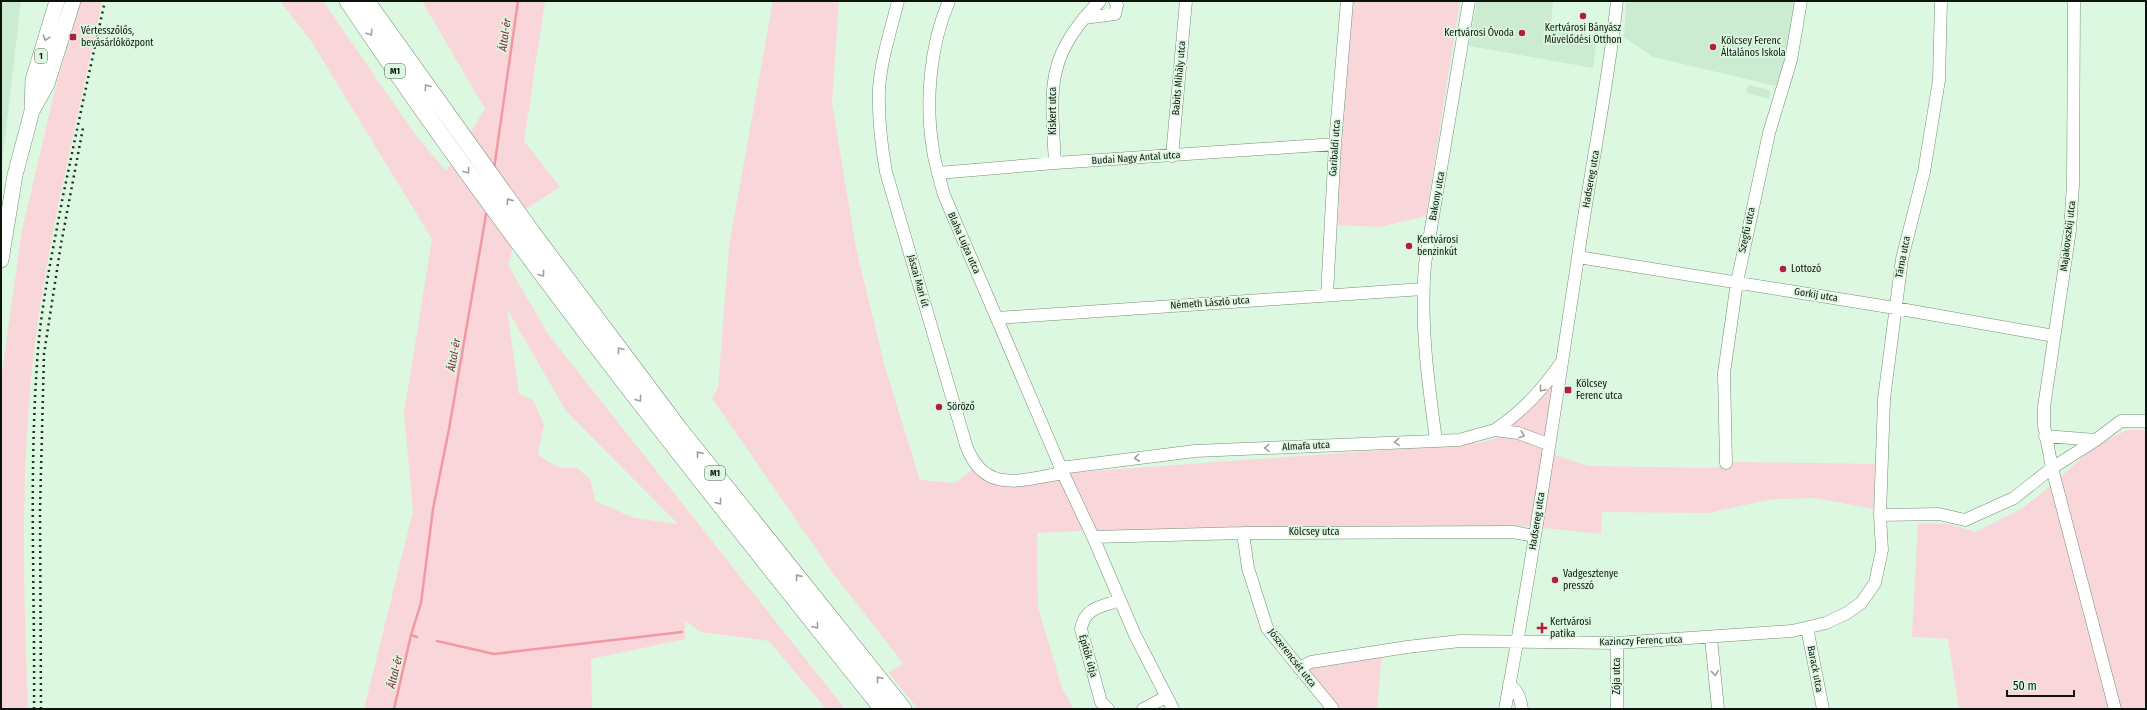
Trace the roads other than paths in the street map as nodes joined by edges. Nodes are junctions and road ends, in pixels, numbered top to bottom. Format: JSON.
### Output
{"nodes":[{"id":1,"x":58,"y":1,"type":"edge"},
{"id":2,"x":73,"y":1,"type":"edge"},
{"id":3,"x":348,"y":1,"type":"edge"},
{"id":4,"x":366,"y":1,"type":"edge"},
{"id":5,"x":898,"y":1,"type":"edge"},
{"id":6,"x":949,"y":1,"type":"edge"},
{"id":7,"x":1100,"y":1,"type":"edge"},
{"id":8,"x":1115,"y":1,"type":"edge"},
{"id":9,"x":1186,"y":1,"type":"edge"},
{"id":10,"x":1347,"y":1,"type":"edge"},
{"id":11,"x":1469,"y":1,"type":"edge"},
{"id":12,"x":1618,"y":1,"type":"edge"},
{"id":13,"x":1801,"y":1,"type":"edge"},
{"id":14,"x":1941,"y":1,"type":"edge"},
{"id":15,"x":2074,"y":1,"type":"edge"},
{"id":16,"x":1084,"y":18,"type":"junction"},
{"id":17,"x":32,"y":112,"type":"junction"},
{"id":18,"x":1335,"y":144,"type":"junction"},
{"id":19,"x":1172,"y":156,"type":"junction"},
{"id":20,"x":1055,"y":163,"type":"junction"},
{"id":21,"x":938,"y":173,"type":"junction"},
{"id":22,"x":525,"y":238,"type":"junction"},
{"id":23,"x":1578,"y":257,"type":"junction"},
{"id":24,"x":1,"y":260,"type":"edge"},
{"id":25,"x":1737,"y":282,"type":"junction"},
{"id":26,"x":1423,"y":289,"type":"junction"},
{"id":27,"x":1327,"y":295,"type":"junction"},
{"id":28,"x":1895,"y":308,"type":"junction"},
{"id":29,"x":997,"y":318,"type":"junction"},
{"id":30,"x":2054,"y":336,"type":"junction"},
{"id":31,"x":1564,"y":357,"type":"junction"},
{"id":32,"x":2146,"y":421,"type":"edge"},
{"id":33,"x":1496,"y":430,"type":"junction"},
{"id":34,"x":2045,"y":436,"type":"junction"},
{"id":35,"x":1436,"y":440,"type":"junction"},
{"id":36,"x":2096,"y":440,"type":"junction"},
{"id":37,"x":1548,"y":444,"type":"junction"},
{"id":38,"x":1726,"y":463,"type":"dead end"},
{"id":39,"x":2052,"y":468,"type":"junction"},
{"id":40,"x":1061,"y":471,"type":"junction"},
{"id":41,"x":1880,"y":515,"type":"junction"},
{"id":42,"x":1243,"y":533,"type":"junction"},
{"id":43,"x":1535,"y":536,"type":"junction"},
{"id":44,"x":1093,"y":537,"type":"junction"},
{"id":45,"x":1120,"y":600,"type":"junction"},
{"id":46,"x":1807,"y":628,"type":"junction"},
{"id":47,"x":1711,"y":638,"type":"junction"},
{"id":48,"x":1516,"y":642,"type":"junction"},
{"id":49,"x":1617,"y":643,"type":"junction"},
{"id":50,"x":1299,"y":668,"type":"junction"},
{"id":51,"x":1509,"y":685,"type":"junction"},
{"id":52,"x":1166,"y":697,"type":"junction"},
{"id":53,"x":883,"y":709,"type":"edge"},
{"id":54,"x":903,"y":709,"type":"edge"},
{"id":55,"x":1108,"y":709,"type":"edge"},
{"id":56,"x":1143,"y":709,"type":"edge"},
{"id":57,"x":1173,"y":709,"type":"edge"},
{"id":58,"x":1333,"y":709,"type":"edge"},
{"id":59,"x":1505,"y":709,"type":"edge"},
{"id":60,"x":1522,"y":709,"type":"edge"},
{"id":61,"x":1617,"y":709,"type":"edge"},
{"id":62,"x":1718,"y":709,"type":"edge"},
{"id":63,"x":1823,"y":709,"type":"edge"},
{"id":64,"x":2115,"y":709,"type":"edge"}],
"edges":[{"from":1,"to":17,"type":"main road","number":"1","one_way":true},
{"from":2,"to":17,"type":"main road","number":"1"},
{"from":3,"to":22,"type":"highway","number":"M1","one_way":true},
{"from":22,"to":4,"type":"highway","number":"M1","one_way":true},
{"from":5,"to":40,"type":"street","name":"Jászai Mari út"},
{"from":6,"to":21,"type":"street","name":"Blaha Lujza utca"},
{"from":7,"to":16,"type":"street","name":"Kiskert utca"},
{"from":8,"to":16,"type":"street"},
{"from":9,"to":19,"type":"street","name":"Babits Mihály utca"},
{"from":10,"to":18,"type":"street","name":"Garibaldi utca"},
{"from":11,"to":26,"type":"street","name":"Bakony utca"},
{"from":12,"to":23,"type":"street","name":"Hadsereg utca"},
{"from":13,"to":25,"type":"street","name":"Szegfű utca"},
{"from":14,"to":28,"type":"street","name":"Tárna utca"},
{"from":15,"to":30,"type":"street","name":"Majakovszkij utca"},
{"from":16,"to":20,"type":"street","name":"Kiskert utca"},
{"from":17,"to":24,"type":"main road","number":"1"},
{"from":18,"to":19,"type":"street","name":"Budai Nagy Antal utca"},
{"from":18,"to":27,"type":"street","name":"Garibaldi utca"},
{"from":19,"to":20,"type":"street","name":"Budai Nagy Antal utca"},
{"from":20,"to":21,"type":"street","name":"Budai Nagy Antal utca"},
{"from":21,"to":29,"type":"street","name":"Blaha Lujza utca"},
{"from":22,"to":53,"type":"highway","number":"M1","one_way":true},
{"from":54,"to":22,"type":"highway","number":"M1","one_way":true},
{"from":23,"to":25,"type":"street","name":"Gorkij utca"},
{"from":23,"to":31,"type":"street","name":"Hadsereg utca"},
{"from":25,"to":28,"type":"street","name":"Gorkij utca"},
{"from":25,"to":38,"type":"street","name":"Szegfű utca"},
{"from":26,"to":27,"type":"street","name":"Németh László utca"},
{"from":26,"to":35,"type":"street","name":"Bakony utca"},
{"from":27,"to":29,"type":"street","name":"Németh László utca"},
{"from":28,"to":30,"type":"street","name":"Gorkij utca"},
{"from":28,"to":41,"type":"street","name":"Tárna utca"},
{"from":29,"to":40,"type":"street","name":"Blaha Lujza utca"},
{"from":30,"to":34,"type":"street","name":"Majakovszkij utca"},
{"from":31,"to":33,"type":"street","name":"Hadsereg utca","one_way":true},
{"from":31,"to":37,"type":"street","name":"Hadsereg utca"},
{"from":32,"to":36,"type":"street"},
{"from":33,"to":35,"type":"street","name":"Almafa utca"},
{"from":33,"to":37,"type":"street","name":"Almafa utca","one_way":true},
{"from":34,"to":36,"type":"street"},
{"from":34,"to":39,"type":"street","name":"Majakovszkij utca"},
{"from":35,"to":40,"type":"street","name":"Almafa utca","one_way":true},
{"from":36,"to":39,"type":"street"},
{"from":37,"to":43,"type":"street","name":"Hadsereg utca"},
{"from":39,"to":41,"type":"street"},
{"from":39,"to":64,"type":"street","name":"Majakovszkij utca"},
{"from":40,"to":44,"type":"street"},
{"from":41,"to":46,"type":"street","name":"Kazinczy Ferenc utca"},
{"from":42,"to":43,"type":"street","name":"Kölcsey utca"},
{"from":42,"to":44,"type":"street","name":"Kölcsey utca"},
{"from":42,"to":50,"type":"street","name":"Jószerencsét utca"},
{"from":43,"to":48,"type":"street","name":"Hadsereg utca"},
{"from":44,"to":45,"type":"street"},
{"from":45,"to":52,"type":"street"},
{"from":45,"to":55,"type":"street","name":"Építők útja"},
{"from":46,"to":47,"type":"street","name":"Kazinczy Ferenc utca"},
{"from":46,"to":63,"type":"street","name":"Barack utca"},
{"from":47,"to":49,"type":"street","name":"Kazinczy Ferenc utca"},
{"from":47,"to":62,"type":"street","one_way":true},
{"from":48,"to":49,"type":"street","name":"Kazinczy Ferenc utca"},
{"from":48,"to":50,"type":"street","name":"Kazinczy Ferenc utca"},
{"from":48,"to":51,"type":"street","name":"Hadsereg utca"},
{"from":49,"to":61,"type":"street","name":"Zója utca"},
{"from":50,"to":58,"type":"street","name":"Jószerencsét utca"},
{"from":51,"to":59,"type":"street","name":"Hadsereg utca"},
{"from":51,"to":60,"type":"street"},
{"from":52,"to":56,"type":"street"},
{"from":52,"to":57,"type":"street"}]}
